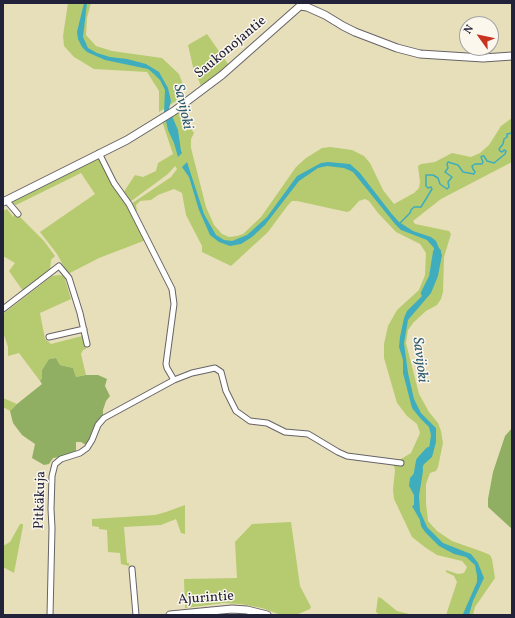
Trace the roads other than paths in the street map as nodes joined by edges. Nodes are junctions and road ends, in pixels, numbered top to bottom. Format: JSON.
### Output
{"nodes":[{"id":1,"x":301,"y":4,"type":"edge"},
{"id":2,"x":512,"y":56,"type":"edge"},
{"id":3,"x":99,"y":153,"type":"junction"},
{"id":4,"x":5,"y":201,"type":"edge"},
{"id":5,"x":18,"y":214,"type":"dead end"},
{"id":6,"x":3,"y":309,"type":"edge"},
{"id":7,"x":84,"y":329,"type":"junction"},
{"id":8,"x":49,"y":337,"type":"dead end"},
{"id":9,"x":87,"y":344,"type":"dead end"},
{"id":10,"x":174,"y":380,"type":"junction"},
{"id":11,"x":401,"y":463,"type":"dead end"},
{"id":12,"x":132,"y":569,"type":"dead end"},
{"id":13,"x":227,"y":612,"type":"edge"},
{"id":14,"x":50,"y":615,"type":"edge"},
{"id":15,"x":136,"y":615,"type":"edge"},
{"id":16,"x":170,"y":615,"type":"edge"},
{"id":17,"x":267,"y":615,"type":"edge"}],
"edges":[{"from":1,"to":2,"type":"street","name":"Saukonojantie"},
{"from":1,"to":3,"type":"street","name":"Saukonojantie"},
{"from":3,"to":4,"type":"street","name":"Saukonojantie"},
{"from":3,"to":10,"type":"street"},
{"from":4,"to":5,"type":"street"},
{"from":6,"to":7,"type":"street"},
{"from":7,"to":8,"type":"street"},
{"from":7,"to":9,"type":"street"},
{"from":10,"to":11,"type":"street","name":"Pitkäkuja"},
{"from":10,"to":14,"type":"street","name":"Pitkäkuja"},
{"from":12,"to":15,"type":"street"},
{"from":13,"to":16,"type":"street","name":"Ajurintie"},
{"from":13,"to":17,"type":"street","name":"Ajurintie"}]}
